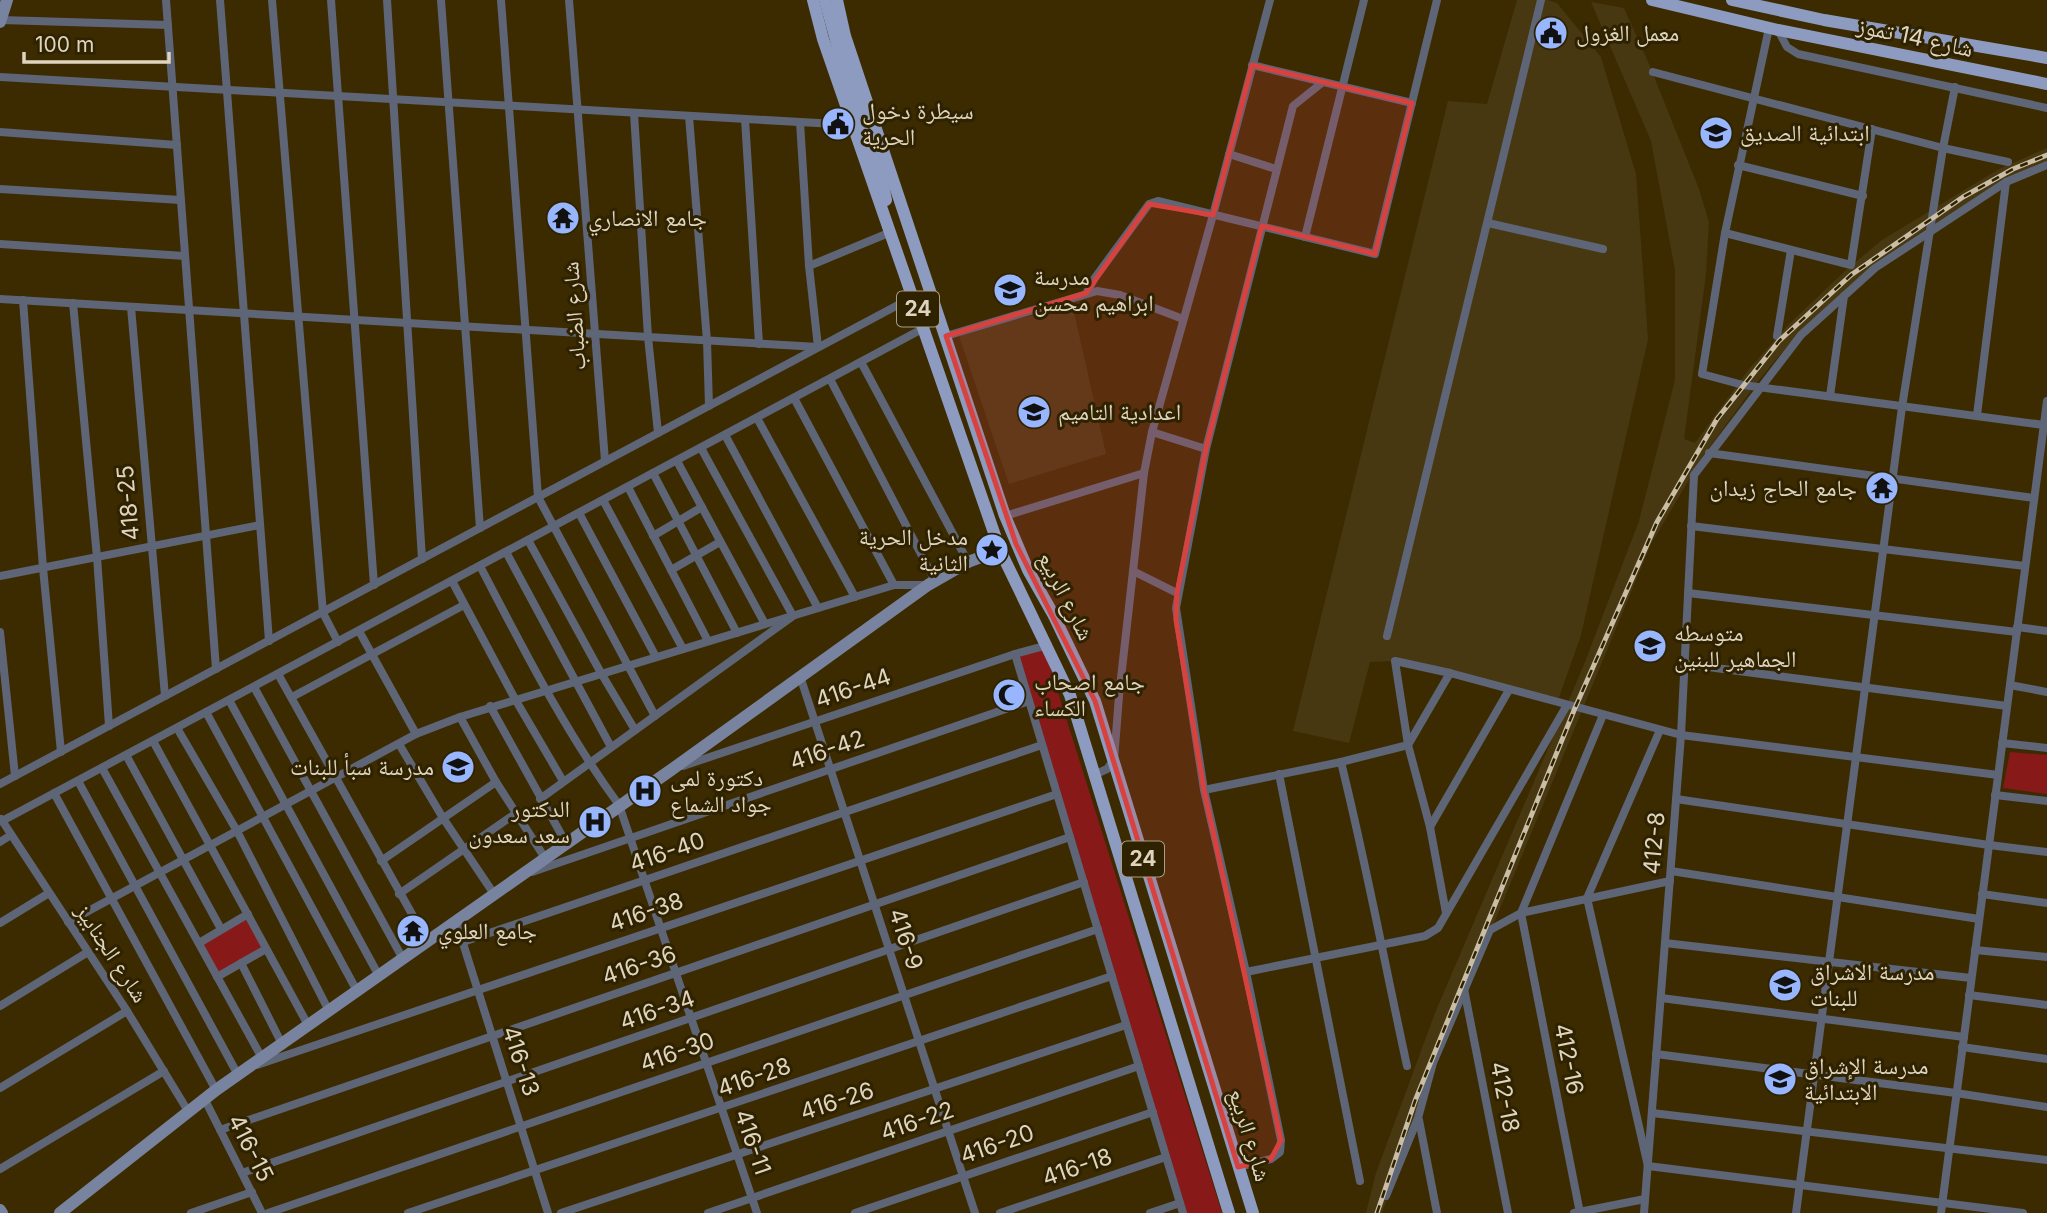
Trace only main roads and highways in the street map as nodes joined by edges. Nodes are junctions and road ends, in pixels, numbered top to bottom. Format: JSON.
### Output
{"nodes":[{"id":1,"x":814,"y":0,"type":"edge"},
{"id":2,"x":825,"y":0,"type":"edge"},
{"id":3,"x":837,"y":0,"type":"edge"},
{"id":4,"x":1652,"y":0,"type":"edge"},
{"id":5,"x":1732,"y":0,"type":"edge"},
{"id":6,"x":2047,"y":58,"type":"edge"},
{"id":7,"x":2047,"y":84,"type":"edge"},
{"id":8,"x":887,"y":218,"type":"junction"},
{"id":9,"x":1229,"y":1213,"type":"edge"},
{"id":10,"x":1253,"y":1213,"type":"edge"}],
"edges":[{"from":1,"to":8,"type":"main road","name":"شارع الربيع","number":"24"},
{"from":2,"to":8,"type":"main road"},
{"from":3,"to":10,"type":"main road","name":"شارع الربيع","number":"24"},
{"from":4,"to":7,"type":"main road","name":"شارع 14 تموز"},
{"from":5,"to":6,"type":"main road","name":"شارع 14 تموز"},
{"from":8,"to":9,"type":"main road","name":"شارع الربيع","number":"24"}]}
